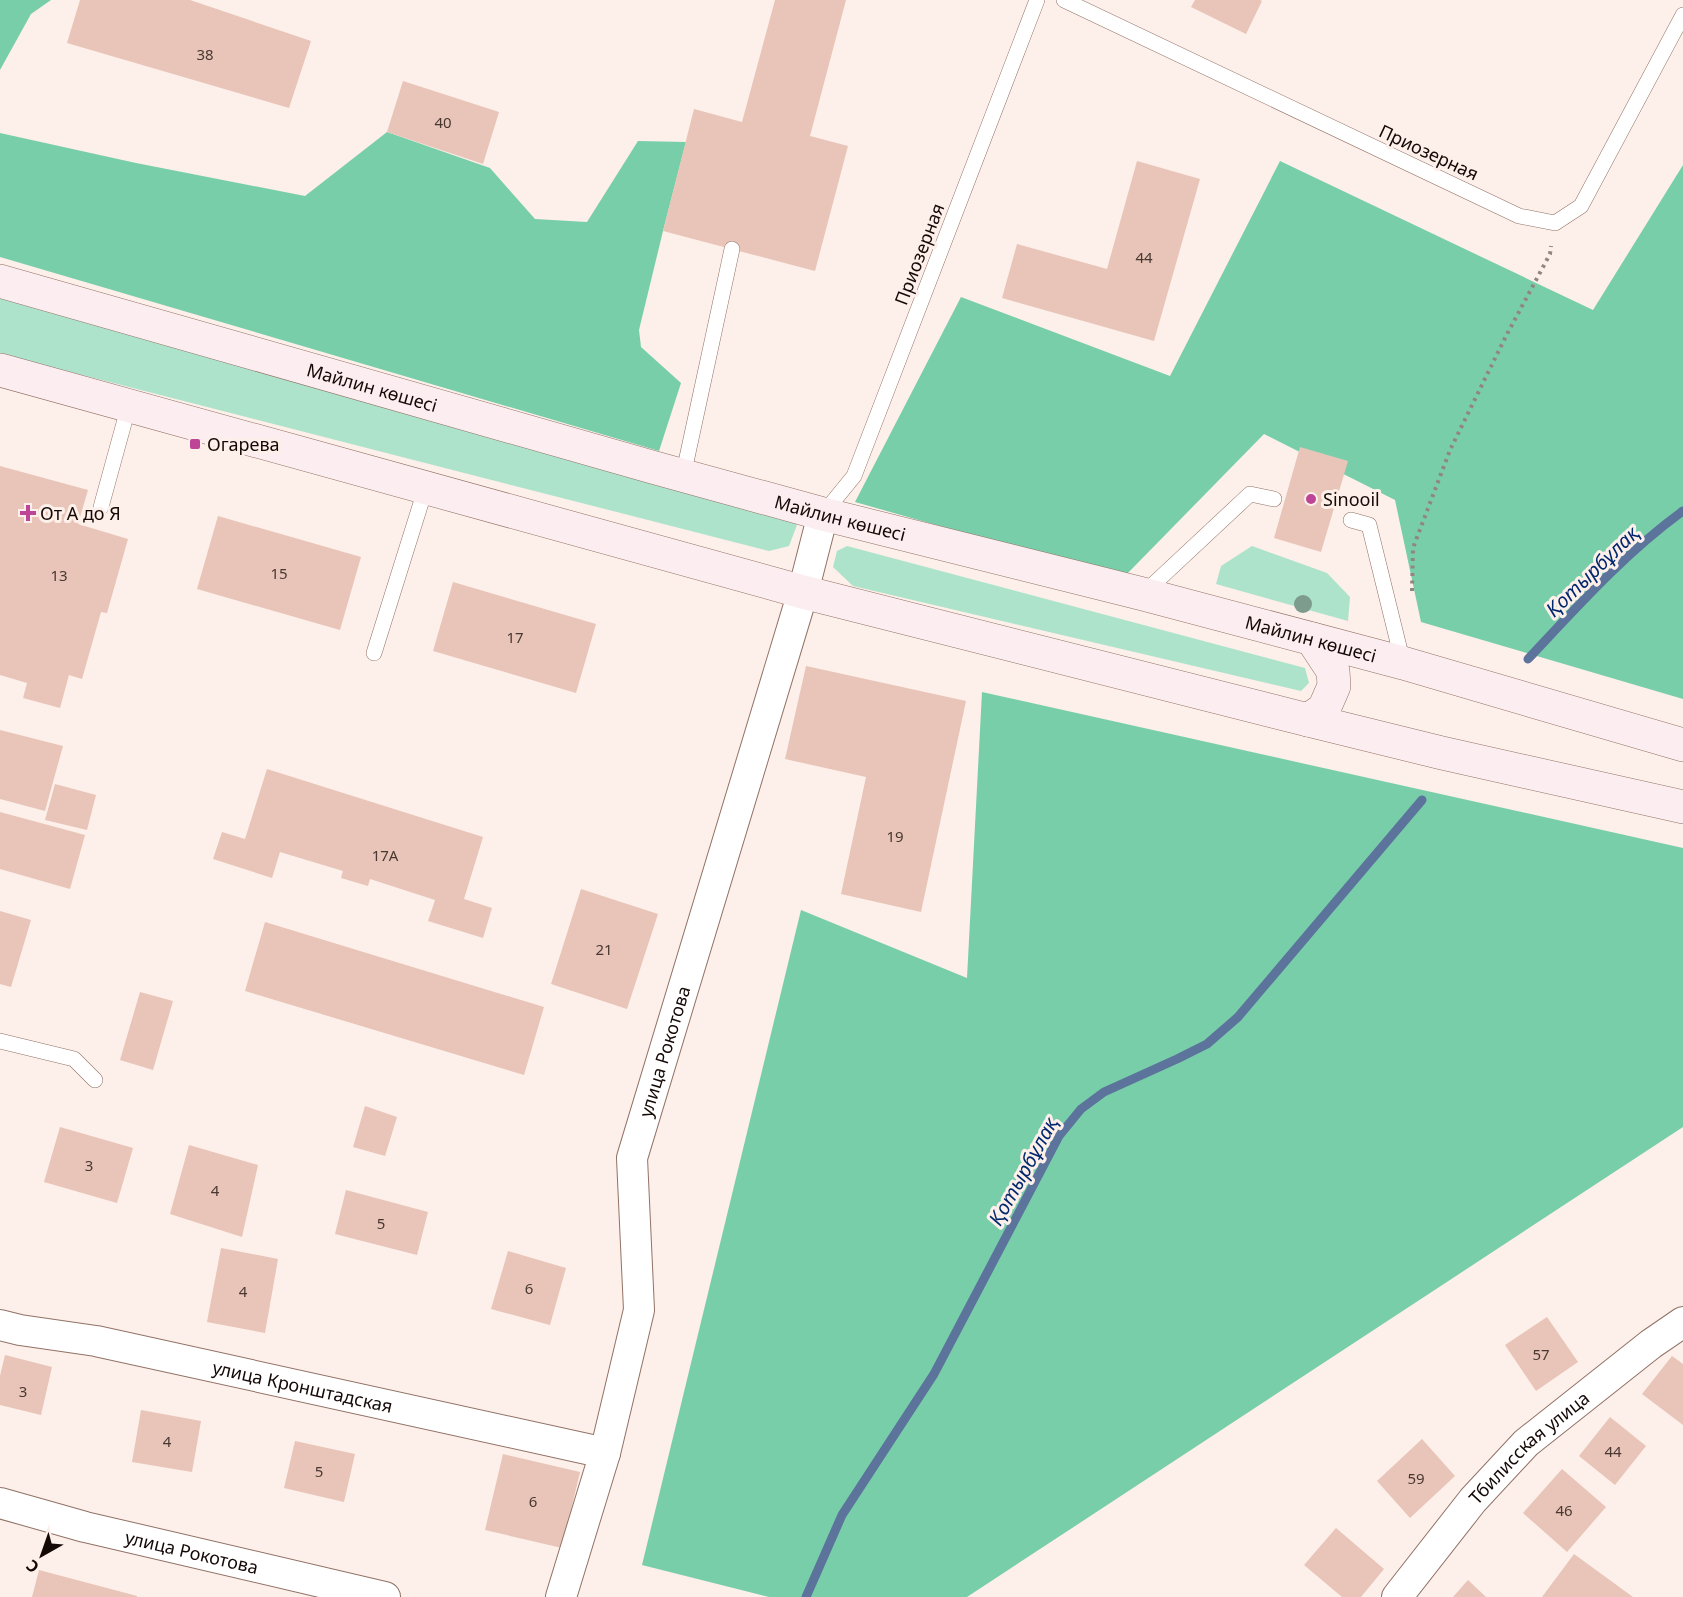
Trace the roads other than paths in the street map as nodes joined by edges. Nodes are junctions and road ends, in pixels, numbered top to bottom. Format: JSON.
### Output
{"nodes":[{"id":1,"x":1038,"y":0,"type":"edge"},
{"id":2,"x":1064,"y":0,"type":"edge"},
{"id":3,"x":1683,"y":15,"type":"edge"},
{"id":4,"x":732,"y":249,"type":"dead end"},
{"id":5,"x":0,"y":281,"type":"edge"},
{"id":6,"x":0,"y":370,"type":"edge"},
{"id":7,"x":129,"y":405,"type":"junction"},
{"id":8,"x":683,"y":476,"type":"junction"},
{"id":9,"x":426,"y":487,"type":"junction"},
{"id":10,"x":1274,"y":499,"type":"dead end"},
{"id":11,"x":101,"y":507,"type":"dead end"},
{"id":12,"x":823,"y":514,"type":"junction"},
{"id":13,"x":1351,"y":520,"type":"dead end"},
{"id":14,"x":803,"y":592,"type":"junction"},
{"id":15,"x":1143,"y":594,"type":"junction"},
{"id":16,"x":1312,"y":639,"type":"junction"},
{"id":17,"x":374,"y":653,"type":"dead end"},
{"id":18,"x":1403,"y":663,"type":"junction"},
{"id":19,"x":1308,"y":720,"type":"junction"},
{"id":20,"x":1683,"y":745,"type":"edge"},
{"id":21,"x":1683,"y":807,"type":"edge"},
{"id":22,"x":0,"y":1041,"type":"edge"},
{"id":23,"x":95,"y":1080,"type":"dead end"},
{"id":24,"x":1683,"y":1322,"type":"edge"},
{"id":25,"x":0,"y":1325,"type":"edge"},
{"id":26,"x":605,"y":1453,"type":"junction"},
{"id":27,"x":1,"y":1506,"type":"edge"},
{"id":28,"x":385,"y":1597,"type":"edge"},
{"id":29,"x":561,"y":1597,"type":"edge"},
{"id":30,"x":1397,"y":1597,"type":"edge"}],
"edges":[{"from":1,"to":12,"type":"lane","name":"Приозерная"},
{"from":2,"to":3,"type":"lane","name":"Приозерная"},
{"from":4,"to":8,"type":"lane"},
{"from":5,"to":8,"type":"main road","name":"Майлин көшесі"},
{"from":6,"to":7,"type":"main road"},
{"from":7,"to":9,"type":"main road"},
{"from":7,"to":11,"type":"lane"},
{"from":8,"to":12,"type":"main road","name":"Майлин көшесі"},
{"from":9,"to":14,"type":"main road"},
{"from":9,"to":17,"type":"lane"},
{"from":10,"to":15,"type":"lane"},
{"from":12,"to":14,"type":"street","name":"улица Рокотова"},
{"from":12,"to":15,"type":"main road","name":"Майлин көшесі"},
{"from":13,"to":18,"type":"lane"},
{"from":14,"to":19,"type":"main road"},
{"from":14,"to":26,"type":"street","name":"улица Рокотова"},
{"from":15,"to":16,"type":"main road","name":"Майлин көшесі"},
{"from":16,"to":18,"type":"main road","name":"Майлин көшесі"},
{"from":16,"to":19,"type":"main road"},
{"from":18,"to":20,"type":"main road","name":"Майлин көшесі"},
{"from":19,"to":21,"type":"main road"},
{"from":22,"to":23,"type":"lane"},
{"from":24,"to":30,"type":"street","name":"Тбилисская улица"},
{"from":25,"to":26,"type":"street","name":"улица Кронштадская"},
{"from":26,"to":29,"type":"street","name":"улица Рокотова"},
{"from":27,"to":28,"type":"street","name":"улица Рокотова"}]}
